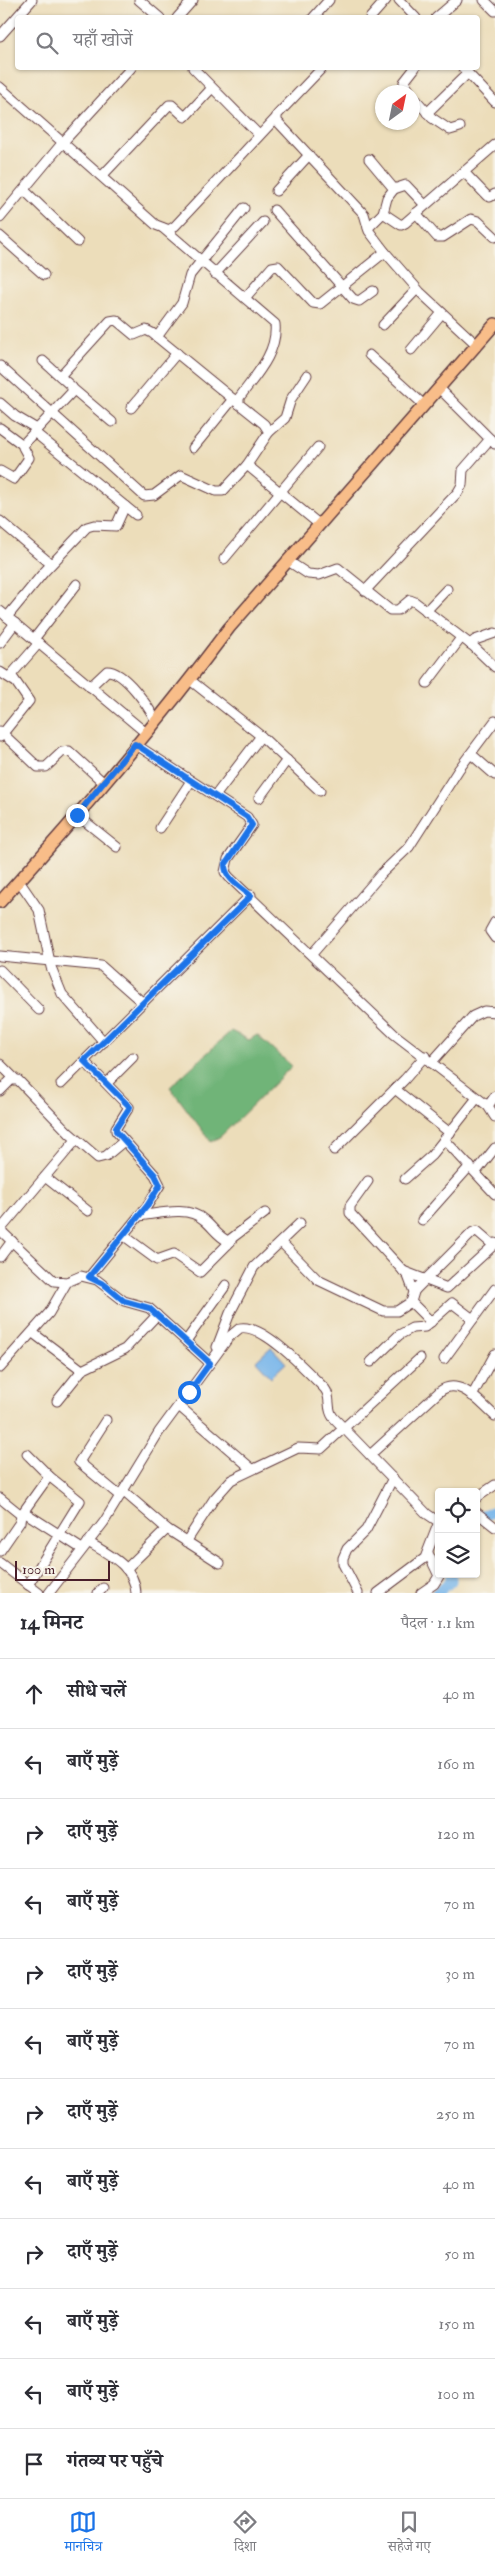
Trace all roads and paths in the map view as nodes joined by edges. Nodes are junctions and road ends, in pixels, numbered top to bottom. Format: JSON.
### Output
{"nodes":[{"id":1,"x":32,"y":0,"type":"edge"},
{"id":2,"x":139,"y":0,"type":"edge"},
{"id":3,"x":193,"y":0,"type":"edge"},
{"id":4,"x":329,"y":0,"type":"edge"},
{"id":5,"x":386,"y":0,"type":"edge"},
{"id":6,"x":400,"y":0,"type":"edge"},
{"id":7,"x":456,"y":0,"type":"edge"},
{"id":8,"x":484,"y":0,"type":"edge"},
{"id":9,"x":407,"y":4,"type":"edge"},
{"id":10,"x":495,"y":11,"type":"edge"},
{"id":11,"x":19,"y":15,"type":"edge"},
{"id":12,"x":156,"y":15,"type":"edge"},
{"id":13,"x":180,"y":15,"type":"edge"},
{"id":14,"x":316,"y":15,"type":"edge"},
{"id":15,"x":373,"y":15,"type":"edge"},
{"id":16,"x":414,"y":15,"type":"edge"},
{"id":17,"x":439,"y":15,"type":"edge"},
{"id":18,"x":15,"y":19,"type":"edge"},
{"id":19,"x":0,"y":36,"type":"edge"},
{"id":20,"x":129,"y":70,"type":"edge"},
{"id":21,"x":195,"y":70,"type":"edge"},
{"id":22,"x":320,"y":70,"type":"edge"},
{"id":23,"x":413,"y":70,"type":"edge"},
{"id":24,"x":465,"y":70,"type":"edge"},
{"id":25,"x":406,"y":85,"type":"edge"},
{"id":26,"x":0,"y":87,"type":"edge"},
{"id":27,"x":212,"y":88,"type":"junction"},
{"id":28,"x":495,"y":102,"type":"edge"},
{"id":29,"x":420,"y":105,"type":"edge"},
{"id":30,"x":427,"y":113,"type":"junction"},
{"id":31,"x":276,"y":118,"type":"junction"},
{"id":32,"x":460,"y":127,"type":"dead end"},
{"id":33,"x":259,"y":135,"type":"junction"},
{"id":34,"x":64,"y":141,"type":"junction"},
{"id":35,"x":495,"y":144,"type":"edge"},
{"id":36,"x":309,"y":155,"type":"junction"},
{"id":37,"x":370,"y":159,"type":"dead end"},
{"id":38,"x":464,"y":172,"type":"junction"},
{"id":39,"x":102,"y":176,"type":"junction"},
{"id":40,"x":394,"y":189,"type":"junction"},
{"id":41,"x":24,"y":190,"type":"junction"},
{"id":42,"x":276,"y":191,"type":"dead end"},
{"id":43,"x":495,"y":194,"type":"edge"},
{"id":44,"x":426,"y":205,"type":"junction"},
{"id":45,"x":244,"y":208,"type":"dead end"},
{"id":46,"x":274,"y":210,"type":"dead end"},
{"id":47,"x":383,"y":213,"type":"junction"},
{"id":48,"x":416,"y":214,"type":"junction"},
{"id":49,"x":0,"y":218,"type":"edge"},
{"id":50,"x":263,"y":222,"type":"dead end"},
{"id":51,"x":163,"y":228,"type":"junction"},
{"id":52,"x":368,"y":228,"type":"junction"},
{"id":53,"x":0,"y":236,"type":"edge"},
{"id":54,"x":495,"y":237,"type":"edge"},
{"id":55,"x":78,"y":242,"type":"dead end"},
{"id":56,"x":385,"y":252,"type":"junction"},
{"id":57,"x":199,"y":261,"type":"junction"},
{"id":58,"x":215,"y":274,"type":"junction"},
{"id":59,"x":44,"y":275,"type":"dead end"},
{"id":60,"x":343,"y":286,"type":"junction"},
{"id":61,"x":417,"y":289,"type":"junction"},
{"id":62,"x":374,"y":291,"type":"dead end"},
{"id":63,"x":245,"y":298,"type":"junction"},
{"id":64,"x":442,"y":313,"type":"junction"},
{"id":65,"x":495,"y":324,"type":"edge"},
{"id":66,"x":384,"y":325,"type":"dead end"},
{"id":67,"x":157,"y":337,"type":"junction"},
{"id":68,"x":476,"y":345,"type":"junction"},
{"id":69,"x":411,"y":350,"type":"dead end"},
{"id":70,"x":177,"y":353,"type":"junction"},
{"id":71,"x":369,"y":355,"type":"dead end"},
{"id":72,"x":44,"y":361,"type":"dead end"},
{"id":73,"x":0,"y":366,"type":"edge"},
{"id":74,"x":307,"y":375,"type":"dead end"},
{"id":75,"x":60,"y":376,"type":"junction"},
{"id":76,"x":439,"y":388,"type":"junction"},
{"id":77,"x":73,"y":389,"type":"junction"},
{"id":78,"x":236,"y":401,"type":"junction"},
{"id":79,"x":0,"y":403,"type":"edge"},
{"id":80,"x":424,"y":405,"type":"junction"},
{"id":81,"x":131,"y":408,"type":"dead end"},
{"id":82,"x":51,"y":414,"type":"junction"},
{"id":83,"x":112,"y":422,"type":"dead end"},
{"id":84,"x":0,"y":428,"type":"edge"},
{"id":85,"x":36,"y":430,"type":"junction"},
{"id":86,"x":269,"y":432,"type":"junction"},
{"id":87,"x":493,"y":442,"type":"edge"},
{"id":88,"x":23,"y":445,"type":"junction"},
{"id":89,"x":318,"y":447,"type":"dead end"},
{"id":90,"x":193,"y":448,"type":"dead end"},
{"id":91,"x":246,"y":465,"type":"junction"},
{"id":92,"x":0,"y":471,"type":"edge"},
{"id":93,"x":281,"y":494,"type":"junction"},
{"id":94,"x":125,"y":506,"type":"junction"},
{"id":95,"x":136,"y":515,"type":"dead end"},
{"id":96,"x":0,"y":521,"type":"edge"},
{"id":97,"x":320,"y":525,"type":"junction"},
{"id":98,"x":224,"y":559,"type":"dead end"},
{"id":99,"x":288,"y":561,"type":"junction"},
{"id":100,"x":51,"y":564,"type":"junction"},
{"id":101,"x":77,"y":584,"type":"dead end"},
{"id":102,"x":447,"y":589,"type":"dead end"},
{"id":103,"x":365,"y":591,"type":"junction"},
{"id":104,"x":426,"y":611,"type":"junction"},
{"id":105,"x":4,"y":614,"type":"edge"},
{"id":106,"x":15,"y":623,"type":"junction"},
{"id":107,"x":495,"y":633,"type":"edge"},
{"id":108,"x":462,"y":638,"type":"junction"},
{"id":109,"x":36,"y":641,"type":"junction"},
{"id":110,"x":0,"y":643,"type":"edge"},
{"id":111,"x":470,"y":644,"type":"junction"},
{"id":112,"x":495,"y":667,"type":"edge"},
{"id":113,"x":0,"y":672,"type":"edge"},
{"id":114,"x":190,"y":680,"type":"junction"},
{"id":115,"x":14,"y":681,"type":"junction"},
{"id":116,"x":427,"y":683,"type":"dead end"},
{"id":117,"x":90,"y":687,"type":"junction"},
{"id":118,"x":156,"y":721,"type":"junction"},
{"id":119,"x":494,"y":725,"type":"edge"},
{"id":120,"x":146,"y":733,"type":"junction"},
{"id":121,"x":1,"y":734,"type":"edge"},
{"id":122,"x":261,"y":736,"type":"junction"},
{"id":123,"x":135,"y":744,"type":"junction"},
{"id":124,"x":471,"y":754,"type":"junction"},
{"id":125,"x":287,"y":760,"type":"junction"},
{"id":126,"x":495,"y":775,"type":"edge"},
{"id":127,"x":191,"y":781,"type":"junction"},
{"id":128,"x":104,"y":783,"type":"junction"},
{"id":129,"x":320,"y":791,"type":"dead end"},
{"id":130,"x":215,"y":796,"type":"junction"},
{"id":131,"x":259,"y":798,"type":"dead end"},
{"id":132,"x":77,"y":815,"type":"junction"},
{"id":133,"x":160,"y":828,"type":"dead end"},
{"id":134,"x":117,"y":847,"type":"dead end"},
{"id":135,"x":19,"y":881,"type":"junction"},
{"id":136,"x":251,"y":896,"type":"junction"},
{"id":137,"x":0,"y":902,"type":"edge"},
{"id":138,"x":495,"y":922,"type":"edge"},
{"id":139,"x":495,"y":938,"type":"edge"},
{"id":140,"x":312,"y":954,"type":"junction"},
{"id":141,"x":0,"y":956,"type":"edge"},
{"id":142,"x":50,"y":962,"type":"junction"},
{"id":143,"x":0,"y":970,"type":"edge"},
{"id":144,"x":143,"y":1003,"type":"junction"},
{"id":145,"x":39,"y":1010,"type":"dead end"},
{"id":146,"x":495,"y":1012,"type":"edge"},
{"id":147,"x":104,"y":1042,"type":"junction"},
{"id":148,"x":133,"y":1057,"type":"dead end"},
{"id":149,"x":428,"y":1060,"type":"junction"},
{"id":150,"x":84,"y":1061,"type":"junction"},
{"id":151,"x":0,"y":1063,"type":"edge"},
{"id":152,"x":14,"y":1078,"type":"junction"},
{"id":153,"x":107,"y":1083,"type":"junction"},
{"id":154,"x":61,"y":1084,"type":"dead end"},
{"id":155,"x":395,"y":1089,"type":"junction"},
{"id":156,"x":0,"y":1091,"type":"edge"},
{"id":157,"x":495,"y":1096,"type":"edge"},
{"id":158,"x":477,"y":1098,"type":"junction"},
{"id":159,"x":488,"y":1106,"type":"junction"},
{"id":160,"x":495,"y":1116,"type":"edge"},
{"id":161,"x":447,"y":1136,"type":"junction"},
{"id":162,"x":76,"y":1140,"type":"junction"},
{"id":163,"x":124,"y":1141,"type":"junction"},
{"id":164,"x":495,"y":1148,"type":"edge"},
{"id":165,"x":334,"y":1150,"type":"dead end"},
{"id":166,"x":473,"y":1169,"type":"junction"},
{"id":167,"x":45,"y":1177,"type":"junction"},
{"id":168,"x":405,"y":1179,"type":"dead end"},
{"id":169,"x":368,"y":1181,"type":"dead end"},
{"id":170,"x":495,"y":1194,"type":"edge"},
{"id":171,"x":88,"y":1211,"type":"dead end"},
{"id":172,"x":265,"y":1213,"type":"dead end"},
{"id":173,"x":138,"y":1216,"type":"junction"},
{"id":174,"x":422,"y":1220,"type":"dead end"},
{"id":175,"x":300,"y":1223,"type":"dead end"},
{"id":176,"x":0,"y":1230,"type":"edge"},
{"id":177,"x":123,"y":1235,"type":"junction"},
{"id":178,"x":231,"y":1241,"type":"junction"},
{"id":179,"x":12,"y":1242,"type":"junction"},
{"id":180,"x":281,"y":1242,"type":"junction"},
{"id":181,"x":495,"y":1244,"type":"edge"},
{"id":182,"x":0,"y":1257,"type":"edge"},
{"id":183,"x":403,"y":1271,"type":"junction"},
{"id":184,"x":89,"y":1277,"type":"junction"},
{"id":185,"x":426,"y":1280,"type":"junction"},
{"id":186,"x":67,"y":1282,"type":"junction"},
{"id":187,"x":226,"y":1285,"type":"dead end"},
{"id":188,"x":495,"y":1289,"type":"edge"},
{"id":189,"x":414,"y":1291,"type":"junction"},
{"id":190,"x":411,"y":1302,"type":"junction"},
{"id":191,"x":157,"y":1315,"type":"junction"},
{"id":192,"x":473,"y":1319,"type":"junction"},
{"id":193,"x":431,"y":1322,"type":"junction"},
{"id":194,"x":33,"y":1333,"type":"junction"},
{"id":195,"x":186,"y":1341,"type":"junction"},
{"id":196,"x":495,"y":1354,"type":"edge"},
{"id":197,"x":216,"y":1355,"type":"junction"},
{"id":198,"x":420,"y":1358,"type":"dead end"},
{"id":199,"x":444,"y":1360,"type":"dead end"},
{"id":200,"x":371,"y":1362,"type":"dead end"},
{"id":201,"x":210,"y":1363,"type":"junction"},
{"id":202,"x":0,"y":1368,"type":"edge"},
{"id":203,"x":82,"y":1370,"type":"junction"},
{"id":204,"x":472,"y":1396,"type":"junction"},
{"id":205,"x":57,"y":1401,"type":"dead end"},
{"id":206,"x":179,"y":1406,"type":"junction"},
{"id":207,"x":495,"y":1416,"type":"edge"},
{"id":208,"x":106,"y":1420,"type":"dead end"},
{"id":209,"x":345,"y":1428,"type":"junction"},
{"id":210,"x":27,"y":1454,"type":"dead end"},
{"id":211,"x":370,"y":1454,"type":"junction"},
{"id":212,"x":252,"y":1469,"type":"junction"},
{"id":213,"x":49,"y":1476,"type":"junction"},
{"id":214,"x":392,"y":1478,"type":"junction"},
{"id":215,"x":495,"y":1484,"type":"edge"},
{"id":216,"x":121,"y":1493,"type":"junction"},
{"id":217,"x":480,"y":1495,"type":"edge"},
{"id":218,"x":0,"y":1498,"type":"edge"},
{"id":219,"x":22,"y":1513,"type":"junction"},
{"id":220,"x":480,"y":1515,"type":"edge"},
{"id":221,"x":435,"y":1520,"type":"edge"},
{"id":222,"x":495,"y":1528,"type":"edge"},
{"id":223,"x":166,"y":1529,"type":"junction"},
{"id":224,"x":435,"y":1533,"type":"edge"},
{"id":225,"x":59,"y":1535,"type":"junction"},
{"id":226,"x":88,"y":1542,"type":"junction"},
{"id":227,"x":186,"y":1542,"type":"junction"},
{"id":228,"x":82,"y":1550,"type":"junction"},
{"id":229,"x":0,"y":1551,"type":"edge"},
{"id":230,"x":428,"y":1553,"type":"junction"},
{"id":231,"x":0,"y":1563,"type":"edge"},
{"id":232,"x":220,"y":1563,"type":"dead end"},
{"id":233,"x":126,"y":1569,"type":"junction"},
{"id":234,"x":28,"y":1585,"type":"junction"},
{"id":235,"x":39,"y":1593,"type":"edge"},
{"id":236,"x":49,"y":1593,"type":"edge"},
{"id":237,"x":136,"y":1593,"type":"edge"},
{"id":238,"x":358,"y":1593,"type":"edge"},
{"id":239,"x":378,"y":1593,"type":"edge"},
{"id":240,"x":421,"y":1593,"type":"edge"}],
"edges":[{"from":1,"to":11,"type":"street"},
{"from":2,"to":12,"type":"street"},
{"from":3,"to":13,"type":"street"},
{"from":4,"to":14,"type":"street"},
{"from":5,"to":15,"type":"street"},
{"from":6,"to":9,"type":"street"},
{"from":7,"to":17,"type":"street"},
{"from":8,"to":10,"type":"street"},
{"from":9,"to":16,"type":"street"},
{"from":18,"to":19,"type":"street"},
{"from":20,"to":34,"type":"street"},
{"from":21,"to":27,"type":"street"},
{"from":22,"to":31,"type":"street"},
{"from":23,"to":25,"type":"street"},
{"from":24,"to":28,"type":"street"},
{"from":24,"to":30,"type":"street"},
{"from":26,"to":34,"type":"street"},
{"from":27,"to":33,"type":"street"},
{"from":27,"to":39,"type":"street"},
{"from":29,"to":30,"type":"street"},
{"from":30,"to":32,"type":"street"},
{"from":31,"to":33,"type":"street"},
{"from":31,"to":36,"type":"street"},
{"from":33,"to":51,"type":"street"},
{"from":34,"to":39,"type":"street"},
{"from":34,"to":41,"type":"street"},
{"from":35,"to":38,"type":"street"},
{"from":36,"to":42,"type":"street"},
{"from":36,"to":52,"type":"street"},
{"from":37,"to":40,"type":"street"},
{"from":38,"to":43,"type":"street"},
{"from":38,"to":44,"type":"street"},
{"from":39,"to":51,"type":"street"},
{"from":40,"to":44,"type":"street"},
{"from":40,"to":47,"type":"street"},
{"from":41,"to":49,"type":"street"},
{"from":41,"to":55,"type":"street"},
{"from":44,"to":48,"type":"street"},
{"from":45,"to":57,"type":"street"},
{"from":46,"to":60,"type":"street"},
{"from":47,"to":48,"type":"street"},
{"from":47,"to":52,"type":"street"},
{"from":48,"to":54,"type":"street"},
{"from":50,"to":58,"type":"street"},
{"from":51,"to":57,"type":"street"},
{"from":52,"to":56,"type":"street"},
{"from":53,"to":59,"type":"street"},
{"from":56,"to":60,"type":"street"},
{"from":56,"to":61,"type":"street"},
{"from":57,"to":58,"type":"street"},
{"from":57,"to":67,"type":"street"},
{"from":58,"to":63,"type":"street"},
{"from":60,"to":62,"type":"street"},
{"from":60,"to":63,"type":"street"},
{"from":61,"to":64,"type":"street"},
{"from":61,"to":66,"type":"street"},
{"from":63,"to":78,"type":"street"},
{"from":64,"to":68,"type":"street"},
{"from":64,"to":69,"type":"street"},
{"from":65,"to":68,"type":"main road"},
{"from":67,"to":70,"type":"street"},
{"from":67,"to":75,"type":"street"},
{"from":68,"to":76,"type":"main road"},
{"from":70,"to":78,"type":"street"},
{"from":70,"to":81,"type":"street"},
{"from":71,"to":80,"type":"street"},
{"from":72,"to":75,"type":"street"},
{"from":73,"to":82,"type":"street"},
{"from":74,"to":86,"type":"street"},
{"from":75,"to":77,"type":"street"},
{"from":76,"to":80,"type":"main road"},
{"from":76,"to":87,"type":"street"},
{"from":77,"to":82,"type":"street"},
{"from":77,"to":83,"type":"street"},
{"from":78,"to":86,"type":"street"},
{"from":78,"to":90,"type":"street"},
{"from":79,"to":85,"type":"street"},
{"from":80,"to":97,"type":"main road"},
{"from":82,"to":85,"type":"street"},
{"from":82,"to":91,"type":"street"},
{"from":84,"to":88,"type":"street"},
{"from":85,"to":88,"type":"street"},
{"from":85,"to":94,"type":"street"},
{"from":86,"to":91,"type":"street"},
{"from":87,"to":103,"type":"street"},
{"from":88,"to":92,"type":"street"},
{"from":89,"to":93,"type":"street"},
{"from":91,"to":93,"type":"street"},
{"from":93,"to":97,"type":"street"},
{"from":93,"to":98,"type":"street"},
{"from":94,"to":95,"type":"street"},
{"from":94,"to":100,"type":"street"},
{"from":96,"to":100,"type":"street"},
{"from":97,"to":99,"type":"main road"},
{"from":99,"to":103,"type":"street"},
{"from":99,"to":114,"type":"main road"},
{"from":100,"to":105,"type":"street"},
{"from":101,"to":109,"type":"street"},
{"from":102,"to":104,"type":"street"},
{"from":103,"to":104,"type":"street"},
{"from":104,"to":108,"type":"street"},
{"from":105,"to":106,"type":"street"},
{"from":106,"to":109,"type":"street"},
{"from":106,"to":110,"type":"street"},
{"from":107,"to":111,"type":"street"},
{"from":108,"to":111,"type":"street"},
{"from":108,"to":116,"type":"street"},
{"from":109,"to":115,"type":"street"},
{"from":109,"to":117,"type":"street"},
{"from":111,"to":112,"type":"street"},
{"from":113,"to":115,"type":"street"},
{"from":114,"to":118,"type":"main road"},
{"from":114,"to":122,"type":"street"},
{"from":115,"to":121,"type":"street"},
{"from":117,"to":118,"type":"street"},
{"from":117,"to":120,"type":"street"},
{"from":118,"to":120,"type":"main road"},
{"from":119,"to":124,"type":"street"},
{"from":120,"to":123,"type":"main road"},
{"from":121,"to":128,"type":"street"},
{"from":122,"to":125,"type":"street"},
{"from":122,"to":130,"type":"street"},
{"from":123,"to":127,"type":"street"},
{"from":123,"to":128,"type":"main road"},
{"from":124,"to":126,"type":"street"},
{"from":124,"to":140,"type":"street"},
{"from":125,"to":129,"type":"street"},
{"from":125,"to":131,"type":"street"},
{"from":127,"to":130,"type":"street"},
{"from":127,"to":133,"type":"street"},
{"from":128,"to":132,"type":"main road"},
{"from":130,"to":136,"type":"street"},
{"from":132,"to":134,"type":"street"},
{"from":132,"to":135,"type":"main road"},
{"from":135,"to":137,"type":"main road"},
{"from":135,"to":142,"type":"street"},
{"from":136,"to":140,"type":"street"},
{"from":136,"to":144,"type":"street"},
{"from":138,"to":139,"type":"street"},
{"from":140,"to":149,"type":"street"},
{"from":141,"to":142,"type":"street"},
{"from":142,"to":144,"type":"street"},
{"from":142,"to":147,"type":"street"},
{"from":143,"to":145,"type":"street"},
{"from":144,"to":147,"type":"street"},
{"from":146,"to":149,"type":"street"},
{"from":147,"to":150,"type":"street"},
{"from":148,"to":153,"type":"street"},
{"from":149,"to":155,"type":"street"},
{"from":149,"to":158,"type":"street"},
{"from":150,"to":153,"type":"street"},
{"from":150,"to":154,"type":"street"},
{"from":151,"to":152,"type":"street"},
{"from":152,"to":156,"type":"street"},
{"from":152,"to":162,"type":"street"},
{"from":153,"to":163,"type":"street"},
{"from":155,"to":161,"type":"street"},
{"from":155,"to":165,"type":"street"},
{"from":157,"to":159,"type":"street"},
{"from":158,"to":159,"type":"street"},
{"from":158,"to":161,"type":"street"},
{"from":159,"to":160,"type":"street"},
{"from":161,"to":166,"type":"street"},
{"from":161,"to":168,"type":"street"},
{"from":162,"to":163,"type":"street"},
{"from":162,"to":167,"type":"street"},
{"from":163,"to":173,"type":"street"},
{"from":164,"to":166,"type":"street"},
{"from":166,"to":170,"type":"street"},
{"from":166,"to":174,"type":"street"},
{"from":167,"to":171,"type":"street"},
{"from":167,"to":176,"type":"street"},
{"from":169,"to":183,"type":"street"},
{"from":172,"to":178,"type":"street"},
{"from":173,"to":177,"type":"street"},
{"from":173,"to":178,"type":"street"},
{"from":175,"to":180,"type":"street"},
{"from":176,"to":179,"type":"street"},
{"from":177,"to":178,"type":"street"},
{"from":177,"to":184,"type":"street"},
{"from":179,"to":182,"type":"street"},
{"from":179,"to":186,"type":"street"},
{"from":180,"to":190,"type":"street"},
{"from":180,"to":197,"type":"street"},
{"from":181,"to":185,"type":"street"},
{"from":181,"to":185,"type":"street"},
{"from":183,"to":185,"type":"street"},
{"from":183,"to":189,"type":"street"},
{"from":184,"to":186,"type":"street"},
{"from":184,"to":191,"type":"street"},
{"from":185,"to":189,"type":"street"},
{"from":186,"to":194,"type":"street"},
{"from":187,"to":195,"type":"street"},
{"from":188,"to":192,"type":"street"},
{"from":189,"to":190,"type":"street"},
{"from":190,"to":193,"type":"street"},
{"from":191,"to":195,"type":"street"},
{"from":191,"to":203,"type":"street"},
{"from":192,"to":193,"type":"street"},
{"from":192,"to":199,"type":"street"},
{"from":193,"to":200,"type":"street"},
{"from":194,"to":202,"type":"street"},
{"from":194,"to":203,"type":"street"},
{"from":195,"to":201,"type":"street"},
{"from":196,"to":204,"type":"street"},
{"from":197,"to":201,"type":"street"},
{"from":197,"to":209,"type":"street"},
{"from":198,"to":209,"type":"street"},
{"from":201,"to":206,"type":"street"},
{"from":203,"to":205,"type":"street"},
{"from":204,"to":207,"type":"street"},
{"from":204,"to":211,"type":"street"},
{"from":206,"to":212,"type":"street"},
{"from":206,"to":216,"type":"street"},
{"from":208,"to":216,"type":"street"},
{"from":209,"to":211,"type":"street"},
{"from":209,"to":212,"type":"street"},
{"from":210,"to":213,"type":"street"},
{"from":211,"to":214,"type":"street"},
{"from":212,"to":227,"type":"street"},
{"from":213,"to":219,"type":"street"},
{"from":213,"to":225,"type":"street"},
{"from":214,"to":221,"type":"street"},
{"from":214,"to":238,"type":"street"},
{"from":215,"to":217,"type":"street"},
{"from":216,"to":223,"type":"street"},
{"from":216,"to":226,"type":"street"},
{"from":218,"to":219,"type":"street"},
{"from":219,"to":225,"type":"street"},
{"from":219,"to":229,"type":"street"},
{"from":220,"to":222,"type":"street"},
{"from":223,"to":227,"type":"street"},
{"from":223,"to":233,"type":"street"},
{"from":224,"to":230,"type":"street"},
{"from":225,"to":228,"type":"street"},
{"from":225,"to":234,"type":"street"},
{"from":226,"to":228,"type":"street"},
{"from":226,"to":233,"type":"street"},
{"from":227,"to":232,"type":"street"},
{"from":228,"to":236,"type":"street"},
{"from":230,"to":239,"type":"street"},
{"from":230,"to":240,"type":"street"},
{"from":231,"to":234,"type":"street"},
{"from":233,"to":237,"type":"street"},
{"from":234,"to":235,"type":"street"}]}
